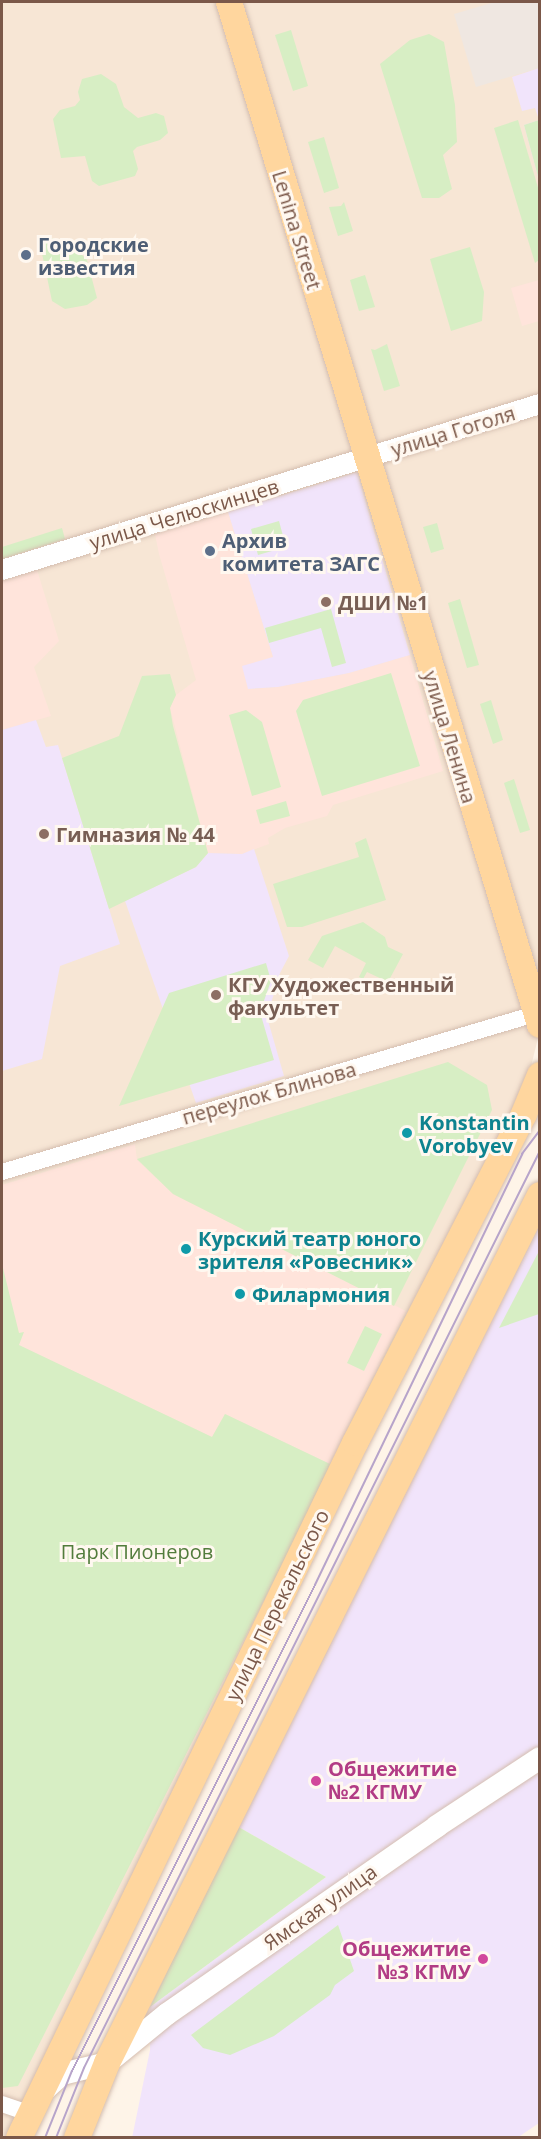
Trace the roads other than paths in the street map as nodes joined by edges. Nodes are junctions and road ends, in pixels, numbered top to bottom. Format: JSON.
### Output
{"nodes":[{"id":1,"x":229,"y":2,"type":"edge"},
{"id":2,"x":540,"y":404,"type":"edge"},
{"id":3,"x":366,"y":458,"type":"junction"},
{"id":4,"x":2,"y":570,"type":"edge"},
{"id":5,"x":538,"y":1020,"type":"edge"},
{"id":6,"x":540,"y":1075,"type":"edge"},
{"id":7,"x":540,"y":1101,"type":"edge"},
{"id":8,"x":515,"y":1131,"type":"junction"},
{"id":9,"x":2,"y":1172,"type":"edge"},
{"id":10,"x":540,"y":1195,"type":"edge"},
{"id":11,"x":540,"y":1758,"type":"edge"},
{"id":12,"x":106,"y":2063,"type":"junction"},
{"id":13,"x":2,"y":2104,"type":"edge"},
{"id":14,"x":28,"y":2113,"type":"junction"},
{"id":15,"x":19,"y":2138,"type":"edge"},
{"id":16,"x":77,"y":2138,"type":"edge"}],
"edges":[{"from":1,"to":3,"type":"main road","name":"Lenina Street"},
{"from":2,"to":3,"type":"street","name":"улица Гоголя"},
{"from":3,"to":4,"type":"street","name":"улица Челюскинцев"},
{"from":3,"to":5,"type":"main road","name":"улица Ленина"},
{"from":5,"to":9,"type":"street","name":"переулок Блинова"},
{"from":6,"to":8,"type":"main road","name":"улица Перекальского"},
{"from":7,"to":8,"type":"main road"},
{"from":8,"to":14,"type":"main road","name":"улица Перекальского"},
{"from":10,"to":12,"type":"main road"},
{"from":11,"to":12,"type":"main road","name":"Ямская улица"},
{"from":12,"to":14,"type":"main road"},
{"from":12,"to":16,"type":"main road"},
{"from":13,"to":14,"type":"street"},
{"from":14,"to":15,"type":"main road","name":"улица Перекальского"}]}
